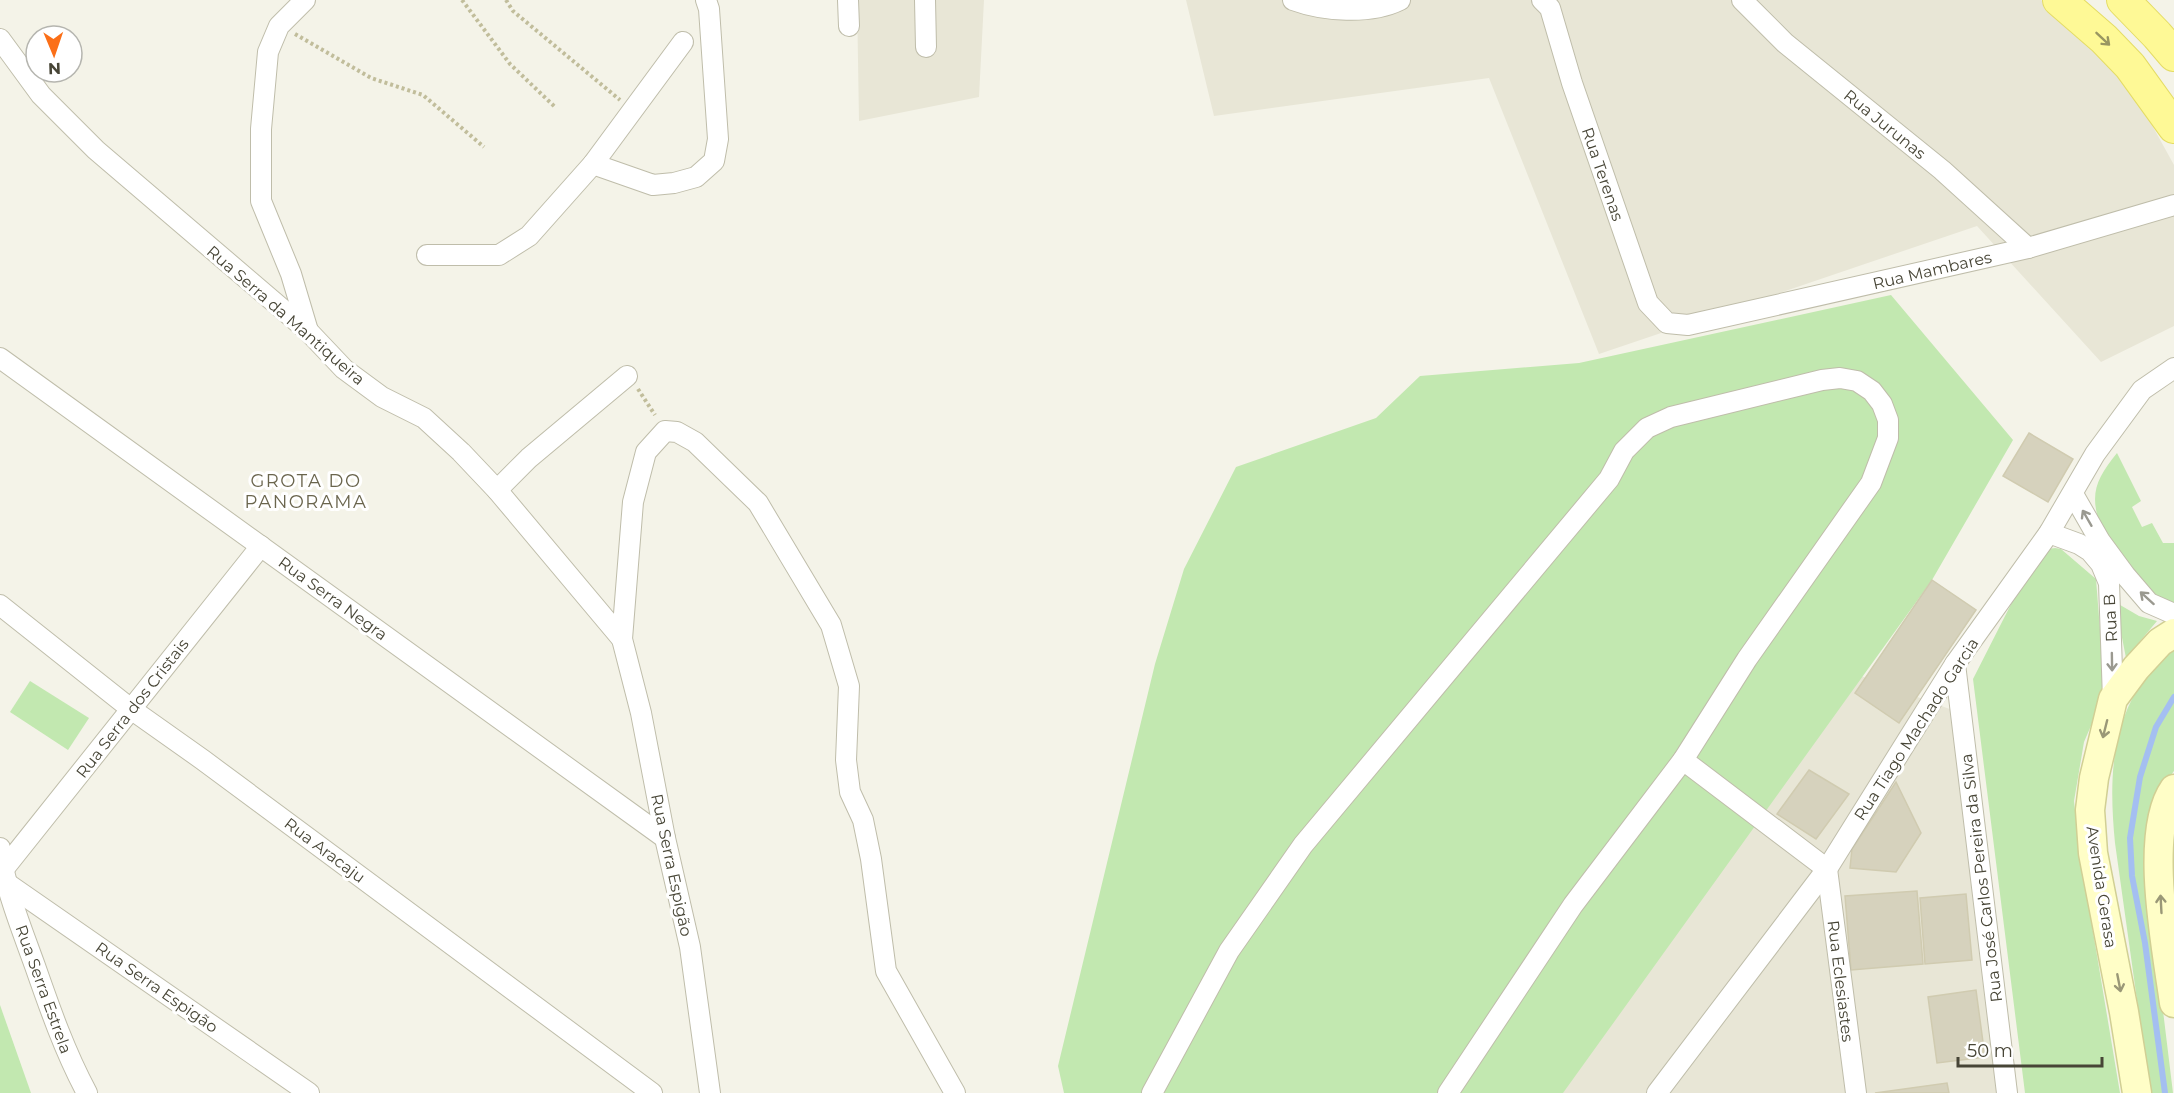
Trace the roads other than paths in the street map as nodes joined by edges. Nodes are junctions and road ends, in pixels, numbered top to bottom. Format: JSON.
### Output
{"nodes":[{"id":1,"x":305,"y":0,"type":"edge"},
{"id":2,"x":706,"y":0,"type":"edge"},
{"id":3,"x":848,"y":0,"type":"edge"},
{"id":4,"x":925,"y":0,"type":"edge"},
{"id":5,"x":1293,"y":0,"type":"edge"},
{"id":6,"x":1400,"y":0,"type":"edge"},
{"id":7,"x":1542,"y":0,"type":"edge"},
{"id":8,"x":1742,"y":0,"type":"edge"},
{"id":9,"x":2059,"y":0,"type":"edge"},
{"id":10,"x":2123,"y":0,"type":"edge"},
{"id":11,"x":849,"y":26,"type":"dead end"},
{"id":12,"x":0,"y":39,"type":"edge"},
{"id":13,"x":683,"y":42,"type":"dead end"},
{"id":14,"x":926,"y":47,"type":"dead end"},
{"id":15,"x":2174,"y":55,"type":"edge"},
{"id":16,"x":2174,"y":127,"type":"edge"},
{"id":17,"x":593,"y":164,"type":"junction"},
{"id":18,"x":2174,"y":205,"type":"edge"},
{"id":19,"x":2028,"y":248,"type":"junction"},
{"id":20,"x":427,"y":255,"type":"dead end"},
{"id":21,"x":1688,"y":325,"type":"joint"},
{"id":22,"x":308,"y":331,"type":"junction"},
{"id":23,"x":0,"y":358,"type":"edge"},
{"id":24,"x":2174,"y":368,"type":"edge"},
{"id":25,"x":627,"y":376,"type":"road end"},
{"id":26,"x":498,"y":490,"type":"junction"},
{"id":27,"x":2073,"y":494,"type":"junction"},
{"id":28,"x":2049,"y":533,"type":"junction"},
{"id":29,"x":261,"y":546,"type":"junction"},
{"id":30,"x":0,"y":605,"type":"edge"},
{"id":31,"x":2174,"y":614,"type":"edge"},
{"id":32,"x":2174,"y":633,"type":"edge"},
{"id":33,"x":622,"y":639,"type":"junction"},
{"id":34,"x":1955,"y":663,"type":"junction"},
{"id":35,"x":2113,"y":699,"type":"junction"},
{"id":36,"x":131,"y":709,"type":"junction"},
{"id":37,"x":1683,"y":760,"type":"junction"},
{"id":38,"x":2174,"y":789,"type":"edge"},
{"id":39,"x":665,"y":838,"type":"junction"},
{"id":40,"x":0,"y":848,"type":"edge"},
{"id":41,"x":1827,"y":869,"type":"junction"},
{"id":42,"x":4,"y":876,"type":"junction"},
{"id":43,"x":2174,"y":1004,"type":"edge"},
{"id":44,"x":87,"y":1093,"type":"edge"},
{"id":45,"x":309,"y":1093,"type":"edge"},
{"id":46,"x":652,"y":1093,"type":"edge"},
{"id":47,"x":710,"y":1093,"type":"edge"},
{"id":48,"x":955,"y":1093,"type":"edge"},
{"id":49,"x":1152,"y":1093,"type":"edge"},
{"id":50,"x":1448,"y":1093,"type":"edge"},
{"id":51,"x":1657,"y":1093,"type":"edge"},
{"id":52,"x":1856,"y":1093,"type":"edge"},
{"id":53,"x":2007,"y":1093,"type":"edge"},
{"id":54,"x":2137,"y":1093,"type":"edge"}],
"edges":[{"from":1,"to":22,"type":"street"},
{"from":2,"to":17,"type":"street"},
{"from":3,"to":11,"type":"street"},
{"from":4,"to":14,"type":"street"},
{"from":5,"to":6,"type":"street"},
{"from":7,"to":21,"type":"street","name":"Rua Terenas"},
{"from":8,"to":19,"type":"street","name":"Rua Jurunas"},
{"from":9,"to":16,"type":"main road","one_way":true},
{"from":10,"to":15,"type":"main road"},
{"from":12,"to":22,"type":"street","name":"Rua Serra da Mantiqueira"},
{"from":13,"to":17,"type":"street"},
{"from":17,"to":20,"type":"street"},
{"from":18,"to":19,"type":"street","name":"Rua Mambares"},
{"from":19,"to":21,"type":"street","name":"Rua Mambares"},
{"from":22,"to":26,"type":"street","name":"Rua Serra da Mantiqueira"},
{"from":23,"to":29,"type":"street","name":"Rua Serra Negra"},
{"from":24,"to":27,"type":"street","name":"Rua Tiago Machado Garcia"},
{"from":25,"to":26,"type":"street"},
{"from":26,"to":33,"type":"street","name":"Rua Serra da Mantiqueira"},
{"from":27,"to":28,"type":"street","name":"Rua Tiago Machado Garcia"},
{"from":31,"to":27,"type":"street","name":"Rua B","one_way":true},
{"from":28,"to":34,"type":"street","name":"Rua Tiago Machado Garcia"},
{"from":28,"to":35,"type":"street","name":"Rua B","one_way":true},
{"from":29,"to":36,"type":"street","name":"Rua Serra dos Cristais"},
{"from":29,"to":39,"type":"street","name":"Rua Serra Negra"},
{"from":30,"to":36,"type":"street","name":"Rua Aracaju"},
{"from":32,"to":35,"type":"main road","name":"Avenida Gerasa"},
{"from":33,"to":39,"type":"street","name":"Rua Serra Espigão"},
{"from":33,"to":48,"type":"street"},
{"from":34,"to":41,"type":"street","name":"Rua Tiago Machado Garcia"},
{"from":34,"to":53,"type":"street","name":"Rua José Carlos Pereira da Silva"},
{"from":35,"to":54,"type":"main road","name":"Avenida Gerasa","one_way":true},
{"from":36,"to":42,"type":"street","name":"Rua Serra dos Cristais"},
{"from":36,"to":46,"type":"street","name":"Rua Aracaju"},
{"from":37,"to":41,"type":"street"},
{"from":37,"to":49,"type":"street"},
{"from":37,"to":50,"type":"street"},
{"from":43,"to":38,"type":"main road","one_way":true},
{"from":39,"to":47,"type":"street","name":"Rua Serra Espigão"},
{"from":40,"to":42,"type":"street","name":"Rua Serra Estrela"},
{"from":41,"to":51,"type":"street","name":"Rua Tiago Machado Garcia"},
{"from":41,"to":52,"type":"street","name":"Rua Eclesiastes"},
{"from":42,"to":44,"type":"street","name":"Rua Serra Estrela"},
{"from":42,"to":45,"type":"street","name":"Rua Serra Espigão"}]}
